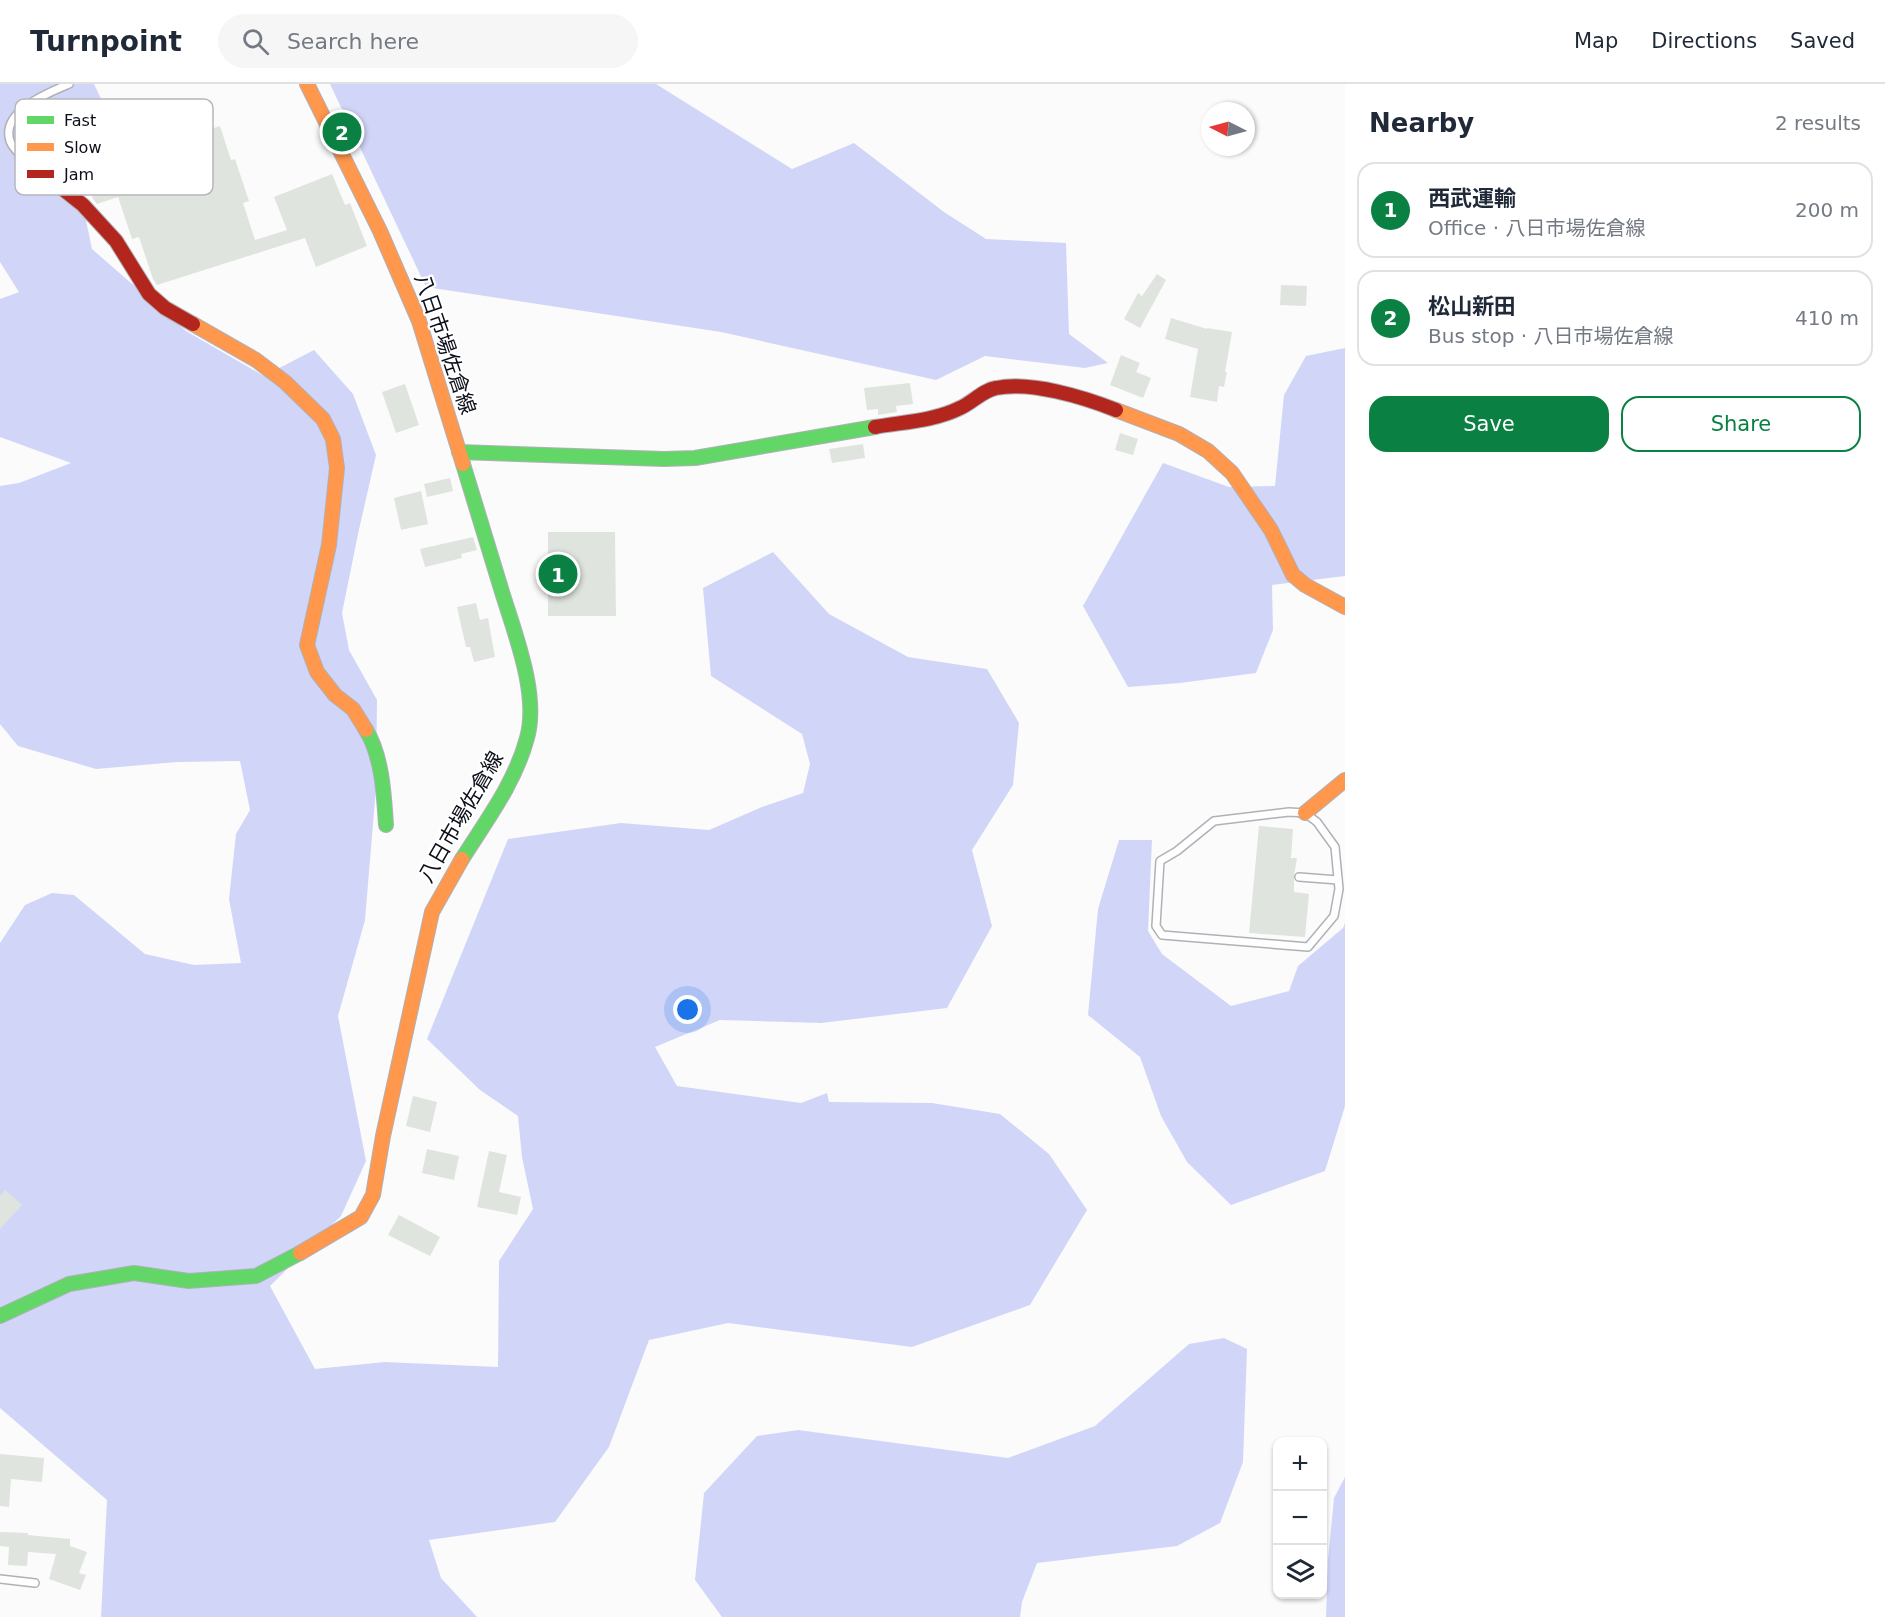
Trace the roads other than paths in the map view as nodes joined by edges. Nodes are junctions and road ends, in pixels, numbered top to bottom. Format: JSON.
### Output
{"nodes":[{"id":1,"x":69,"y":84,"type":"edge"},
{"id":2,"x":307,"y":84,"type":"edge"},
{"id":3,"x":36,"y":99,"type":"edge"},
{"id":4,"x":15,"y":117,"type":"edge"},
{"id":5,"x":15,"y":147,"type":"edge"},
{"id":6,"x":70,"y":195,"type":"edge"},
{"id":7,"x":459,"y":452,"type":"junction"},
{"id":8,"x":1345,"y":607,"type":"edge"},
{"id":9,"x":1345,"y":780,"type":"edge"},
{"id":10,"x":1305,"y":813,"type":"junction"},
{"id":11,"x":386,"y":825,"type":"dead end"},
{"id":12,"x":1299,"y":877,"type":"dead end"},
{"id":13,"x":1338,"y":880,"type":"junction"},
{"id":14,"x":0,"y":1316,"type":"edge"},
{"id":15,"x":0,"y":1579,"type":"edge"},
{"id":16,"x":35,"y":1583,"type":"dead end"}],
"edges":[{"from":1,"to":3,"type":"lane"},
{"from":2,"to":7,"type":"street","name":"八日市場佐倉線"},
{"from":4,"to":5,"type":"lane"},
{"from":6,"to":11,"type":"street"},
{"from":7,"to":8,"type":"street"},
{"from":7,"to":14,"type":"street","name":"八日市場佐倉線"},
{"from":9,"to":10,"type":"street"},
{"from":10,"to":13,"type":"lane"},
{"from":10,"to":13,"type":"lane"},
{"from":12,"to":13,"type":"lane"},
{"from":15,"to":16,"type":"lane"}]}
